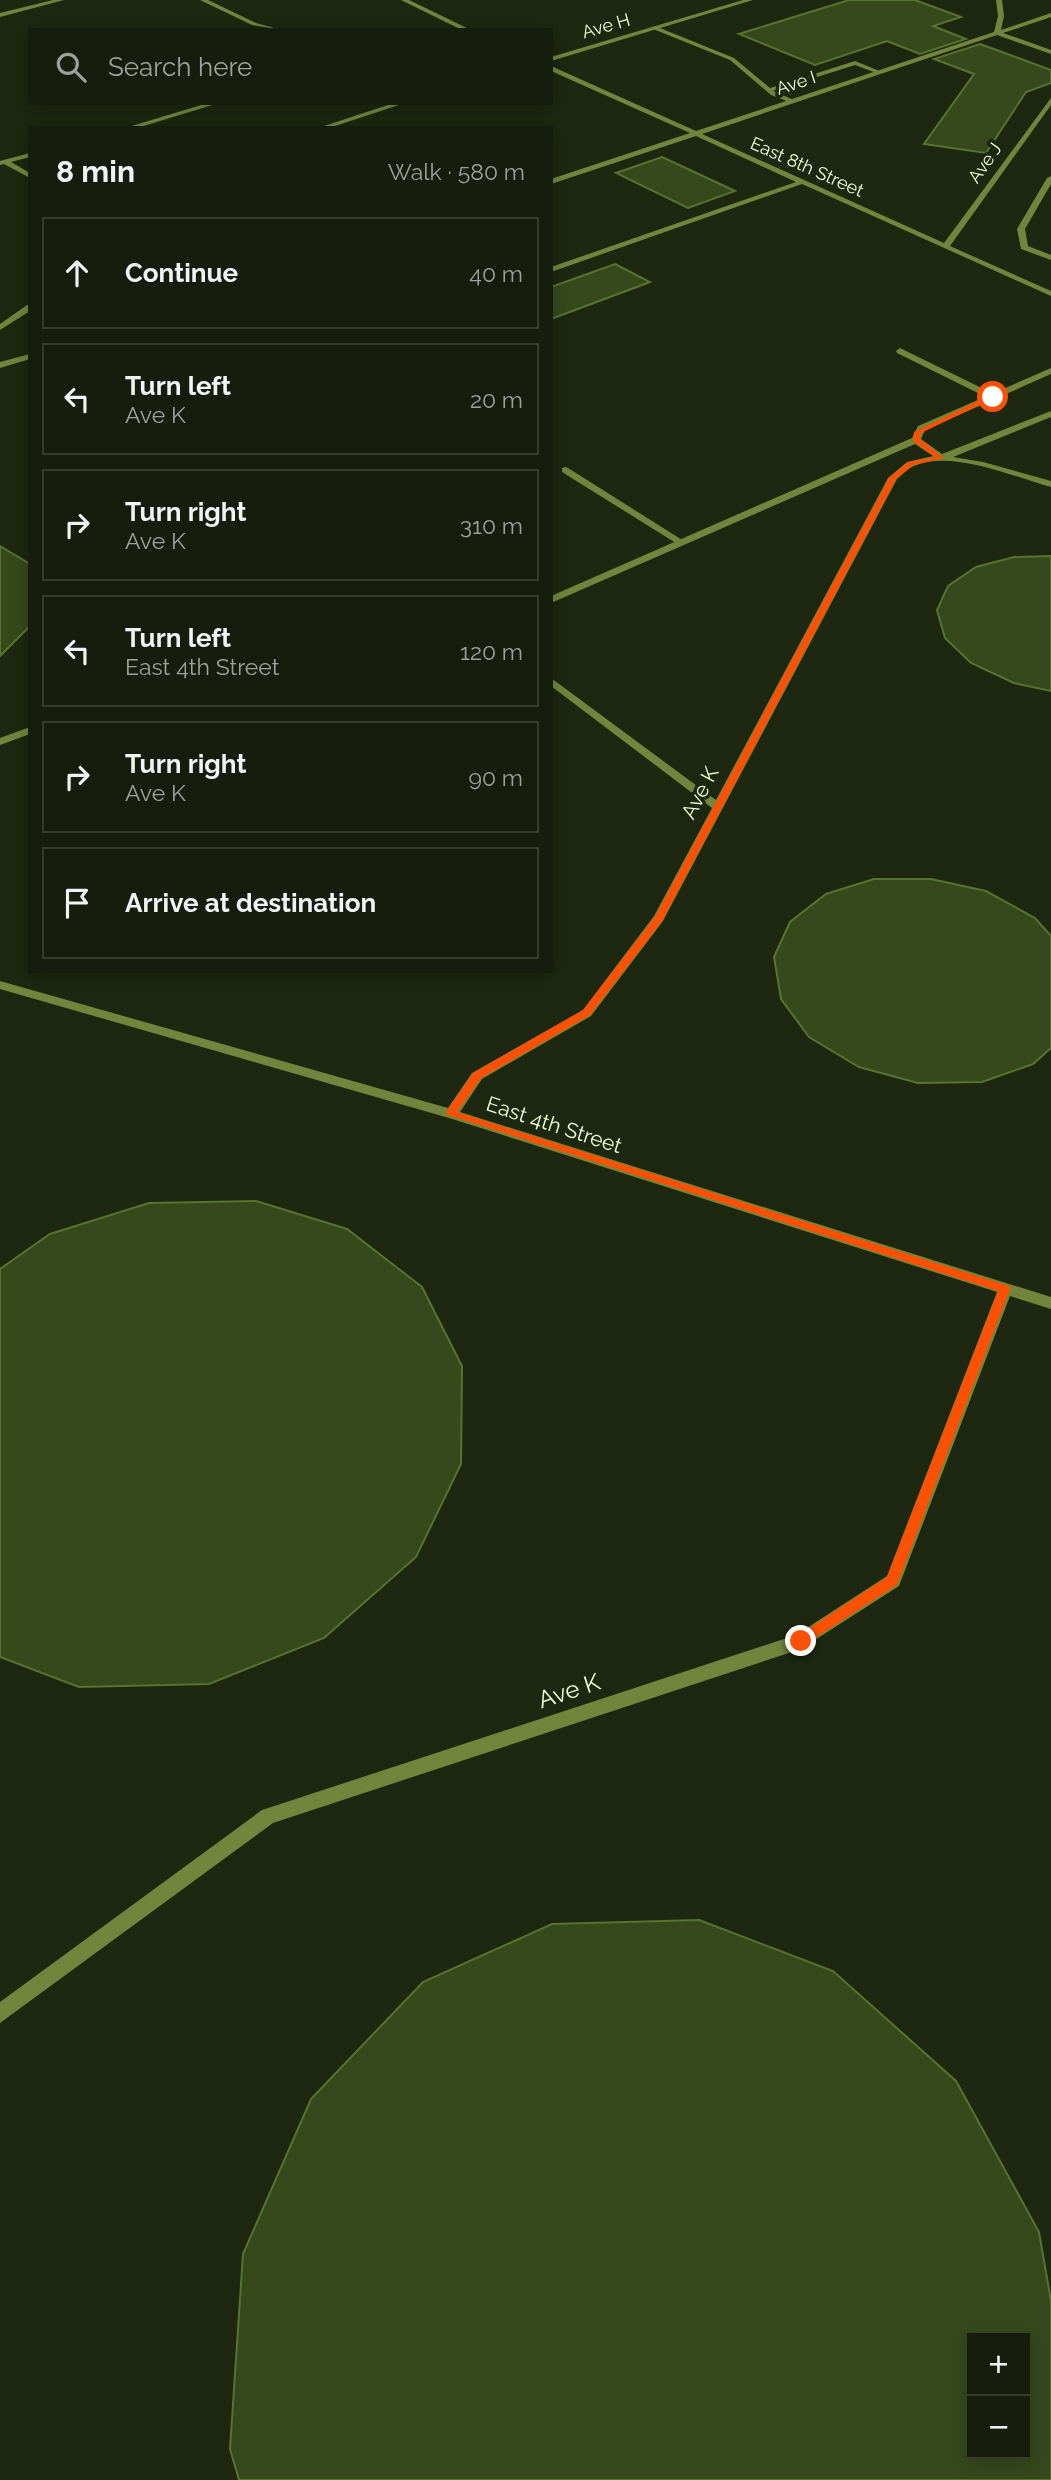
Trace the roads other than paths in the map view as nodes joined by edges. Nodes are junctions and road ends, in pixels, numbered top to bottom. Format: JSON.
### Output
{"nodes":[{"id":1,"x":61,"y":0,"type":"edge"},
{"id":2,"x":203,"y":0,"type":"edge"},
{"id":3,"x":404,"y":0,"type":"edge"},
{"id":4,"x":750,"y":0,"type":"edge"},
{"id":5,"x":999,"y":0,"type":"edge"},
{"id":6,"x":0,"y":15,"type":"edge"},
{"id":7,"x":1051,"y":15,"type":"edge"},
{"id":8,"x":270,"y":28,"type":"edge"},
{"id":9,"x":464,"y":28,"type":"edge"},
{"id":10,"x":655,"y":28,"type":"junction"},
{"id":11,"x":997,"y":33,"type":"junction"},
{"id":12,"x":1051,"y":52,"type":"edge"},
{"id":13,"x":553,"y":58,"type":"edge"},
{"id":14,"x":553,"y":69,"type":"edge"},
{"id":15,"x":879,"y":72,"type":"junction"},
{"id":16,"x":769,"y":90,"type":"junction"},
{"id":17,"x":1051,"y":100,"type":"edge"},
{"id":18,"x":792,"y":102,"type":"junction"},
{"id":19,"x":209,"y":105,"type":"edge"},
{"id":20,"x":396,"y":105,"type":"edge"},
{"id":21,"x":135,"y":126,"type":"edge"},
{"id":22,"x":327,"y":126,"type":"edge"},
{"id":23,"x":695,"y":134,"type":"junction"},
{"id":24,"x":28,"y":156,"type":"edge"},
{"id":25,"x":3,"y":162,"type":"edge"},
{"id":26,"x":28,"y":175,"type":"edge"},
{"id":27,"x":1051,"y":178,"type":"edge"},
{"id":28,"x":553,"y":181,"type":"edge"},
{"id":29,"x":802,"y":182,"type":"junction"},
{"id":30,"x":946,"y":246,"type":"junction"},
{"id":31,"x":1051,"y":258,"type":"edge"},
{"id":32,"x":553,"y":269,"type":"edge"},
{"id":33,"x":1051,"y":294,"type":"edge"},
{"id":34,"x":28,"y":308,"type":"edge"},
{"id":35,"x":0,"y":328,"type":"edge"},
{"id":36,"x":901,"y":351,"type":"dead end"},
{"id":37,"x":28,"y":357,"type":"edge"},
{"id":38,"x":0,"y":365,"type":"edge"},
{"id":39,"x":1051,"y":371,"type":"edge"},
{"id":40,"x":993,"y":397,"type":"junction"},
{"id":41,"x":1051,"y":414,"type":"edge"},
{"id":42,"x":916,"y":440,"type":"junction"},
{"id":43,"x":941,"y":458,"type":"junction"},
{"id":44,"x":565,"y":470,"type":"dead end"},
{"id":45,"x":1051,"y":484,"type":"edge"},
{"id":46,"x":681,"y":542,"type":"junction"},
{"id":47,"x":553,"y":599,"type":"edge"},
{"id":48,"x":553,"y":683,"type":"edge"},
{"id":49,"x":28,"y":731,"type":"edge"},
{"id":50,"x":0,"y":742,"type":"edge"},
{"id":51,"x":718,"y":807,"type":"junction"},
{"id":52,"x":0,"y":985,"type":"edge"},
{"id":53,"x":450,"y":1114,"type":"junction"},
{"id":54,"x":1004,"y":1289,"type":"junction"},
{"id":55,"x":1051,"y":1303,"type":"edge"},
{"id":56,"x":0,"y":2014,"type":"edge"}],
"edges":[{"from":1,"to":6,"type":"street"},
{"from":2,"to":8,"type":"street"},
{"from":3,"to":9,"type":"street"},
{"from":4,"to":10,"type":"street","name":"Ave H"},
{"from":5,"to":11,"type":"street"},
{"from":7,"to":11,"type":"street","name":"Ave I"},
{"from":10,"to":13,"type":"street","name":"Ave H"},
{"from":10,"to":16,"type":"street"},
{"from":11,"to":12,"type":"street"},
{"from":11,"to":15,"type":"street","name":"Ave I"},
{"from":14,"to":23,"type":"street","name":"East 8th Street"},
{"from":15,"to":16,"type":"street"},
{"from":15,"to":18,"type":"street","name":"Ave I"},
{"from":16,"to":18,"type":"street"},
{"from":17,"to":30,"type":"street","name":"Ave J"},
{"from":18,"to":23,"type":"street","name":"Ave I"},
{"from":19,"to":21,"type":"street"},
{"from":20,"to":22,"type":"street"},
{"from":23,"to":28,"type":"street","name":"Ave I"},
{"from":23,"to":29,"type":"street","name":"East 8th Street"},
{"from":24,"to":25,"type":"street"},
{"from":25,"to":26,"type":"street"},
{"from":27,"to":31,"type":"street"},
{"from":29,"to":30,"type":"street","name":"East 8th Street"},
{"from":29,"to":32,"type":"street"},
{"from":30,"to":33,"type":"street","name":"East 8th Street"},
{"from":34,"to":35,"type":"street"},
{"from":36,"to":40,"type":"street"},
{"from":37,"to":38,"type":"street"},
{"from":39,"to":40,"type":"street"},
{"from":40,"to":42,"type":"street"},
{"from":41,"to":43,"type":"street","name":"Ave K"},
{"from":42,"to":43,"type":"street","name":"Ave K"},
{"from":42,"to":46,"type":"street"},
{"from":43,"to":45,"type":"street","name":"Ave K"},
{"from":43,"to":51,"type":"street","name":"Ave K"},
{"from":44,"to":46,"type":"street"},
{"from":46,"to":47,"type":"street"},
{"from":48,"to":51,"type":"street"},
{"from":49,"to":50,"type":"street"},
{"from":51,"to":53,"type":"street","name":"Ave K"},
{"from":52,"to":53,"type":"street","name":"East 4th Street"},
{"from":53,"to":54,"type":"street","name":"East 4th Street"},
{"from":54,"to":55,"type":"street","name":"East 4th Street"},
{"from":54,"to":56,"type":"street","name":"Ave K"}]}
